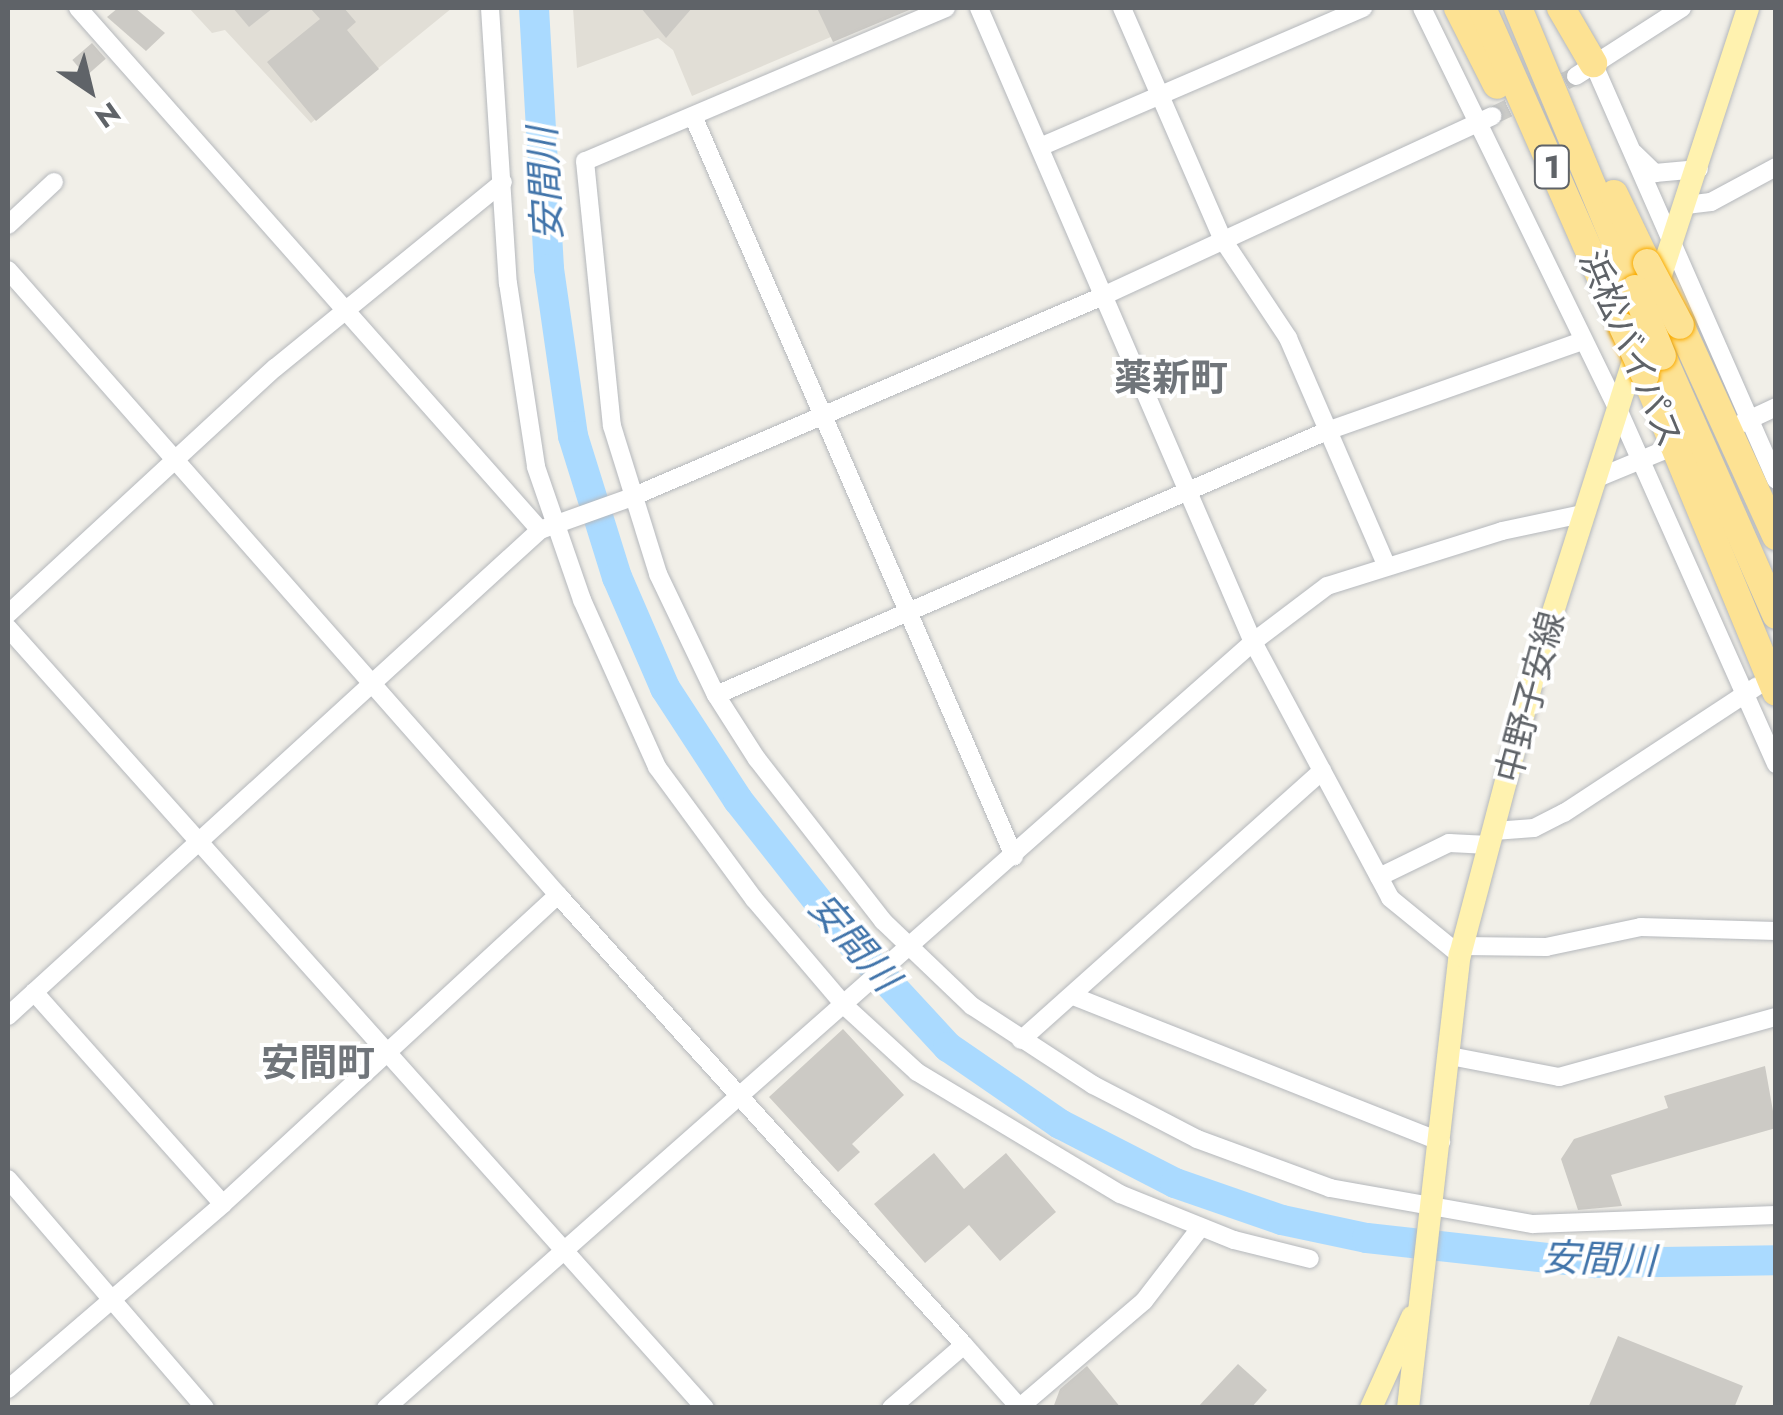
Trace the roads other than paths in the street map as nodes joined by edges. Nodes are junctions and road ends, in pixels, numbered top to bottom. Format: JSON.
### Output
{"nodes":[{"id":1,"x":78,"y":8,"type":"edge"},
{"id":2,"x":490,"y":8,"type":"edge"},
{"id":3,"x":946,"y":8,"type":"edge"},
{"id":4,"x":979,"y":8,"type":"edge"},
{"id":5,"x":1122,"y":8,"type":"edge"},
{"id":6,"x":1364,"y":8,"type":"edge"},
{"id":7,"x":1422,"y":8,"type":"edge"},
{"id":8,"x":1458,"y":8,"type":"edge"},
{"id":9,"x":1482,"y":8,"type":"edge"},
{"id":10,"x":1522,"y":8,"type":"edge"},
{"id":11,"x":1561,"y":8,"type":"edge"},
{"id":12,"x":1574,"y":8,"type":"edge"},
{"id":13,"x":1682,"y":8,"type":"edge"},
{"id":14,"x":1748,"y":8,"type":"edge"},
{"id":15,"x":1584,"y":69,"type":"junction"},
{"id":16,"x":1160,"y":95,"type":"junction"},
{"id":17,"x":693,"y":116,"type":"junction"},
{"id":18,"x":1484,"y":121,"type":"junction"},
{"id":19,"x":1622,"y":136,"type":"junction"},
{"id":20,"x":1040,"y":147,"type":"junction"},
{"id":21,"x":1776,"y":166,"type":"edge"},
{"id":22,"x":1700,"y":169,"type":"junction"},
{"id":23,"x":54,"y":182,"type":"dead end"},
{"id":24,"x":503,"y":182,"type":"junction"},
{"id":25,"x":1686,"y":206,"type":"junction"},
{"id":26,"x":8,"y":224,"type":"edge"},
{"id":27,"x":1223,"y":240,"type":"junction"},
{"id":28,"x":1671,"y":246,"type":"junction"},
{"id":29,"x":1596,"y":266,"type":"junction"},
{"id":30,"x":8,"y":270,"type":"edge"},
{"id":31,"x":1641,"y":276,"type":"junction"},
{"id":32,"x":1103,"y":296,"type":"junction"},
{"id":33,"x":346,"y":313,"type":"junction"},
{"id":34,"x":1582,"y":341,"type":"junction"},
{"id":35,"x":1654,"y":365,"type":"junction"},
{"id":36,"x":1617,"y":407,"type":"junction"},
{"id":37,"x":1776,"y":407,"type":"edge"},
{"id":38,"x":822,"y":417,"type":"junction"},
{"id":39,"x":1743,"y":423,"type":"junction"},
{"id":40,"x":1327,"y":430,"type":"junction"},
{"id":41,"x":1666,"y":450,"type":"dead end"},
{"id":42,"x":174,"y":459,"type":"junction"},
{"id":43,"x":1640,"y":460,"type":"junction"},
{"id":44,"x":1595,"y":479,"type":"junction"},
{"id":45,"x":1776,"y":480,"type":"edge"},
{"id":46,"x":1188,"y":492,"type":"junction"},
{"id":47,"x":633,"y":497,"type":"junction"},
{"id":48,"x":1582,"y":514,"type":"junction"},
{"id":49,"x":549,"y":527,"type":"junction"},
{"id":50,"x":1776,"y":536,"type":"edge"},
{"id":51,"x":1386,"y":565,"type":"junction"},
{"id":52,"x":904,"y":610,"type":"junction"},
{"id":53,"x":8,"y":614,"type":"edge"},
{"id":54,"x":1776,"y":616,"type":"edge"},
{"id":55,"x":8,"y":628,"type":"edge"},
{"id":56,"x":1254,"y":642,"type":"junction"},
{"id":57,"x":372,"y":681,"type":"junction"},
{"id":58,"x":1758,"y":691,"type":"edge"},
{"id":59,"x":716,"y":694,"type":"junction"},
{"id":60,"x":1776,"y":764,"type":"edge"},
{"id":61,"x":1322,"y":770,"type":"junction"},
{"id":62,"x":1492,"y":838,"type":"junction"},
{"id":63,"x":198,"y":843,"type":"junction"},
{"id":64,"x":1014,"y":856,"type":"junction"},
{"id":65,"x":1378,"y":877,"type":"junction"},
{"id":66,"x":558,"y":894,"type":"junction"},
{"id":67,"x":1776,"y":931,"type":"edge"},
{"id":68,"x":1461,"y":950,"type":"junction"},
{"id":69,"x":910,"y":951,"type":"junction"},
{"id":70,"x":34,"y":992,"type":"junction"},
{"id":71,"x":1073,"y":996,"type":"junction"},
{"id":72,"x":847,"y":1007,"type":"junction"},
{"id":73,"x":8,"y":1016,"type":"edge"},
{"id":74,"x":1776,"y":1017,"type":"edge"},
{"id":75,"x":1021,"y":1040,"type":"junction"},
{"id":76,"x":388,"y":1049,"type":"junction"},
{"id":77,"x":1450,"y":1056,"type":"junction"},
{"id":78,"x":740,"y":1094,"type":"junction"},
{"id":79,"x":1441,"y":1142,"type":"junction"},
{"id":80,"x":8,"y":1179,"type":"edge"},
{"id":81,"x":223,"y":1204,"type":"junction"},
{"id":82,"x":1434,"y":1214,"type":"junction"},
{"id":83,"x":1776,"y":1216,"type":"edge"},
{"id":84,"x":1201,"y":1226,"type":"junction"},
{"id":85,"x":566,"y":1254,"type":"junction"},
{"id":86,"x":1310,"y":1259,"type":"dead end"},
{"id":87,"x":1422,"y":1292,"type":"junction"},
{"id":88,"x":110,"y":1298,"type":"junction"},
{"id":89,"x":964,"y":1345,"type":"junction"},
{"id":90,"x":8,"y":1390,"type":"edge"},
{"id":91,"x":205,"y":1408,"type":"edge"},
{"id":92,"x":386,"y":1408,"type":"edge"},
{"id":93,"x":704,"y":1408,"type":"edge"},
{"id":94,"x":891,"y":1408,"type":"edge"},
{"id":95,"x":1020,"y":1408,"type":"edge"},
{"id":96,"x":1371,"y":1408,"type":"edge"},
{"id":97,"x":1408,"y":1408,"type":"edge"}],
"edges":[{"from":1,"to":33,"type":"street"},
{"from":2,"to":24,"type":"street"},
{"from":3,"to":17,"type":"street"},
{"from":4,"to":20,"type":"street"},
{"from":5,"to":16,"type":"street"},
{"from":6,"to":16,"type":"street"},
{"from":7,"to":18,"type":"street"},
{"from":8,"to":29,"type":"highway","number":"1"},
{"from":9,"to":29,"type":"highway","name":"浜松バイパス","number":"1"},
{"from":10,"to":31,"type":"highway","number":"1"},
{"from":11,"to":15,"type":"highway"},
{"from":12,"to":15,"type":"street"},
{"from":13,"to":15,"type":"street"},
{"from":14,"to":22,"type":"main road","name":"中野子安線"},
{"from":15,"to":19,"type":"street"},
{"from":16,"to":20,"type":"street"},
{"from":16,"to":27,"type":"street"},
{"from":17,"to":38,"type":"street"},
{"from":17,"to":47,"type":"street"},
{"from":18,"to":27,"type":"street"},
{"from":18,"to":34,"type":"street"},
{"from":19,"to":22,"type":"street"},
{"from":19,"to":28,"type":"street"},
{"from":20,"to":32,"type":"street"},
{"from":21,"to":25,"type":"street"},
{"from":22,"to":25,"type":"main road","name":"中野子安線"},
{"from":23,"to":26,"type":"street"},
{"from":24,"to":33,"type":"street"},
{"from":24,"to":49,"type":"street"},
{"from":25,"to":28,"type":"main road","name":"中野子安線"},
{"from":27,"to":32,"type":"street"},
{"from":27,"to":40,"type":"street"},
{"from":28,"to":36,"type":"main road","name":"中野子安線"},
{"from":28,"to":39,"type":"street"},
{"from":29,"to":35,"type":"highway","name":"浜松バイパス","number":"1","bridge":true},
{"from":30,"to":42,"type":"street"},
{"from":31,"to":35,"type":"highway","name":"浜松バイパス","number":"1","bridge":true},
{"from":31,"to":50,"type":"highway","number":"1","bridge":true},
{"from":32,"to":38,"type":"street"},
{"from":32,"to":46,"type":"street"},
{"from":33,"to":42,"type":"street"},
{"from":33,"to":49,"type":"street"},
{"from":34,"to":36,"type":"street"},
{"from":34,"to":40,"type":"street"},
{"from":35,"to":54,"type":"highway","name":"浜松バイパス","number":"1"},
{"from":35,"to":58,"type":"highway","name":"浜松バイパス","number":"1"},
{"from":36,"to":43,"type":"street"},
{"from":36,"to":44,"type":"main road","name":"中野子安線"},
{"from":37,"to":39,"type":"street"},
{"from":38,"to":47,"type":"street"},
{"from":38,"to":52,"type":"street"},
{"from":39,"to":45,"type":"street"},
{"from":40,"to":46,"type":"street"},
{"from":40,"to":51,"type":"street"},
{"from":41,"to":43,"type":"street"},
{"from":42,"to":53,"type":"street"},
{"from":42,"to":57,"type":"street"},
{"from":43,"to":44,"type":"street"},
{"from":43,"to":58,"type":"street"},
{"from":44,"to":48,"type":"main road","name":"中野子安線"},
{"from":46,"to":52,"type":"street"},
{"from":46,"to":56,"type":"street"},
{"from":47,"to":49,"type":"street"},
{"from":47,"to":59,"type":"street"},
{"from":48,"to":51,"type":"street"},
{"from":48,"to":62,"type":"main road","name":"中野子安線"},
{"from":49,"to":57,"type":"street"},
{"from":49,"to":72,"type":"street"},
{"from":51,"to":56,"type":"street"},
{"from":52,"to":59,"type":"street"},
{"from":52,"to":64,"type":"street"},
{"from":55,"to":63,"type":"street"},
{"from":56,"to":61,"type":"street"},
{"from":56,"to":64,"type":"street"},
{"from":57,"to":63,"type":"street"},
{"from":57,"to":66,"type":"street"},
{"from":58,"to":60,"type":"street"},
{"from":58,"to":62,"type":"street"},
{"from":59,"to":69,"type":"street"},
{"from":61,"to":65,"type":"street"},
{"from":61,"to":71,"type":"street"},
{"from":62,"to":65,"type":"street"},
{"from":62,"to":68,"type":"main road","name":"中野子安線"},
{"from":63,"to":70,"type":"street"},
{"from":63,"to":76,"type":"street"},
{"from":64,"to":69,"type":"street"},
{"from":65,"to":68,"type":"street"},
{"from":66,"to":76,"type":"street"},
{"from":66,"to":78,"type":"street"},
{"from":67,"to":68,"type":"street"},
{"from":68,"to":77,"type":"main road","name":"中野子安線"},
{"from":69,"to":72,"type":"street"},
{"from":69,"to":75,"type":"street"},
{"from":70,"to":73,"type":"street"},
{"from":70,"to":81,"type":"street"},
{"from":71,"to":75,"type":"street"},
{"from":71,"to":79,"type":"street"},
{"from":72,"to":78,"type":"street"},
{"from":72,"to":84,"type":"street"},
{"from":74,"to":77,"type":"street"},
{"from":75,"to":82,"type":"street"},
{"from":76,"to":81,"type":"street"},
{"from":76,"to":85,"type":"street"},
{"from":77,"to":79,"type":"main road","name":"中野子安線"},
{"from":78,"to":85,"type":"street"},
{"from":78,"to":89,"type":"street"},
{"from":79,"to":82,"type":"main road","name":"中野子安線"},
{"from":80,"to":88,"type":"street"},
{"from":81,"to":88,"type":"street"},
{"from":82,"to":83,"type":"street"},
{"from":82,"to":87,"type":"main road","name":"中野子安線"},
{"from":84,"to":86,"type":"street"},
{"from":84,"to":95,"type":"street"},
{"from":85,"to":92,"type":"street"},
{"from":85,"to":93,"type":"street"},
{"from":87,"to":96,"type":"main road"},
{"from":87,"to":97,"type":"main road","name":"中野子安線"},
{"from":88,"to":90,"type":"street"},
{"from":88,"to":91,"type":"street"},
{"from":89,"to":94,"type":"street"},
{"from":89,"to":95,"type":"street"}]}
